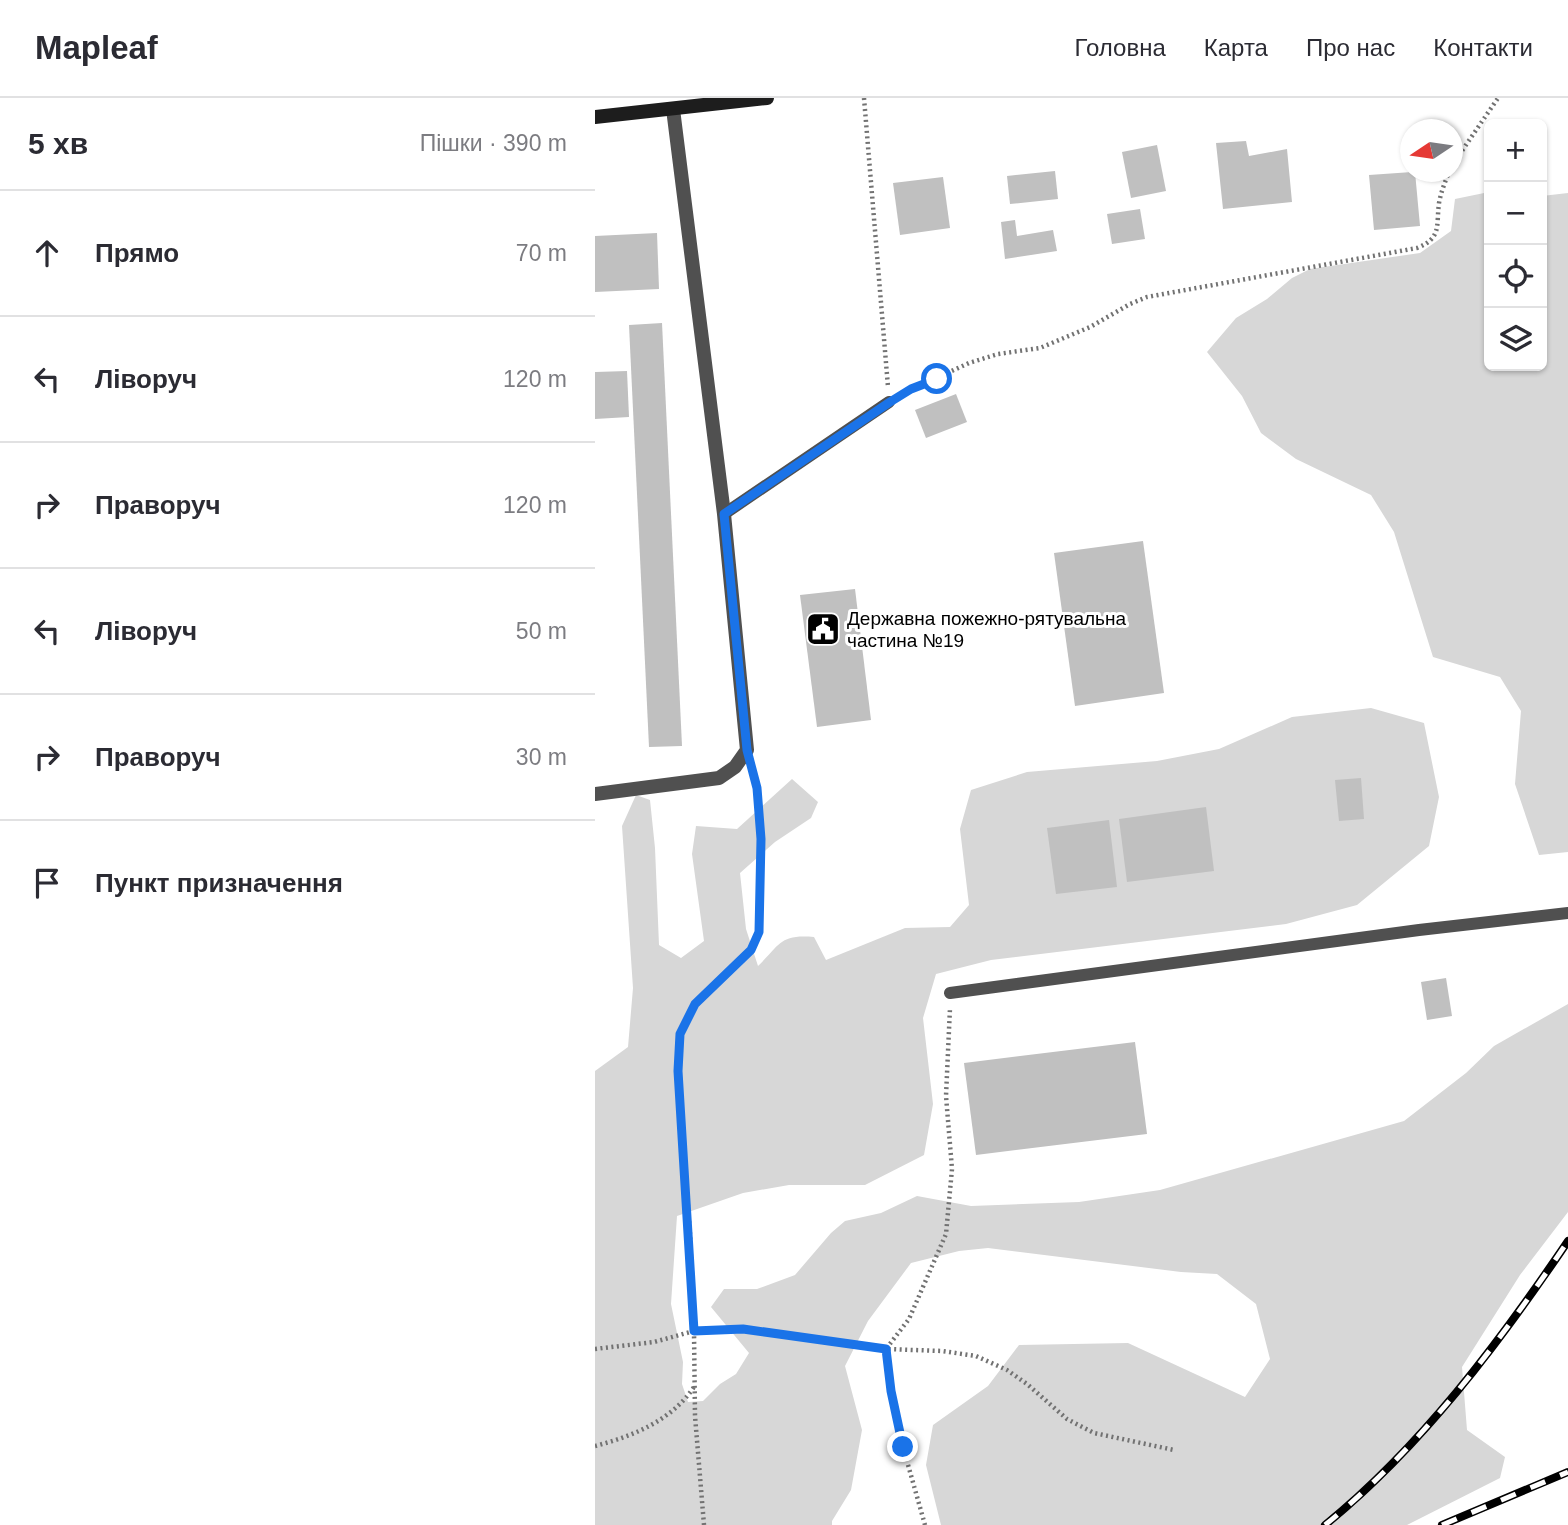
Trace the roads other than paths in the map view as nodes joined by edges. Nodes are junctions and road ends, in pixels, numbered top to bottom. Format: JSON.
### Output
{"nodes":[{"id":1,"x":767,"y":98,"type":"edge"},
{"id":2,"x":673,"y":109,"type":"junction"},
{"id":3,"x":595,"y":117,"type":"edge"},
{"id":4,"x":890,"y":402,"type":"road end"},
{"id":5,"x":724,"y":514,"type":"junction"},
{"id":6,"x":595,"y":794,"type":"edge"},
{"id":7,"x":1568,"y":913,"type":"edge"},
{"id":8,"x":950,"y":993,"type":"road end"}],
"edges":[{"from":1,"to":2,"type":"street"},
{"from":2,"to":3,"type":"street"},
{"from":2,"to":5,"type":"street"},
{"from":4,"to":5,"type":"lane"},
{"from":5,"to":6,"type":"street"},
{"from":7,"to":8,"type":"lane"}]}
